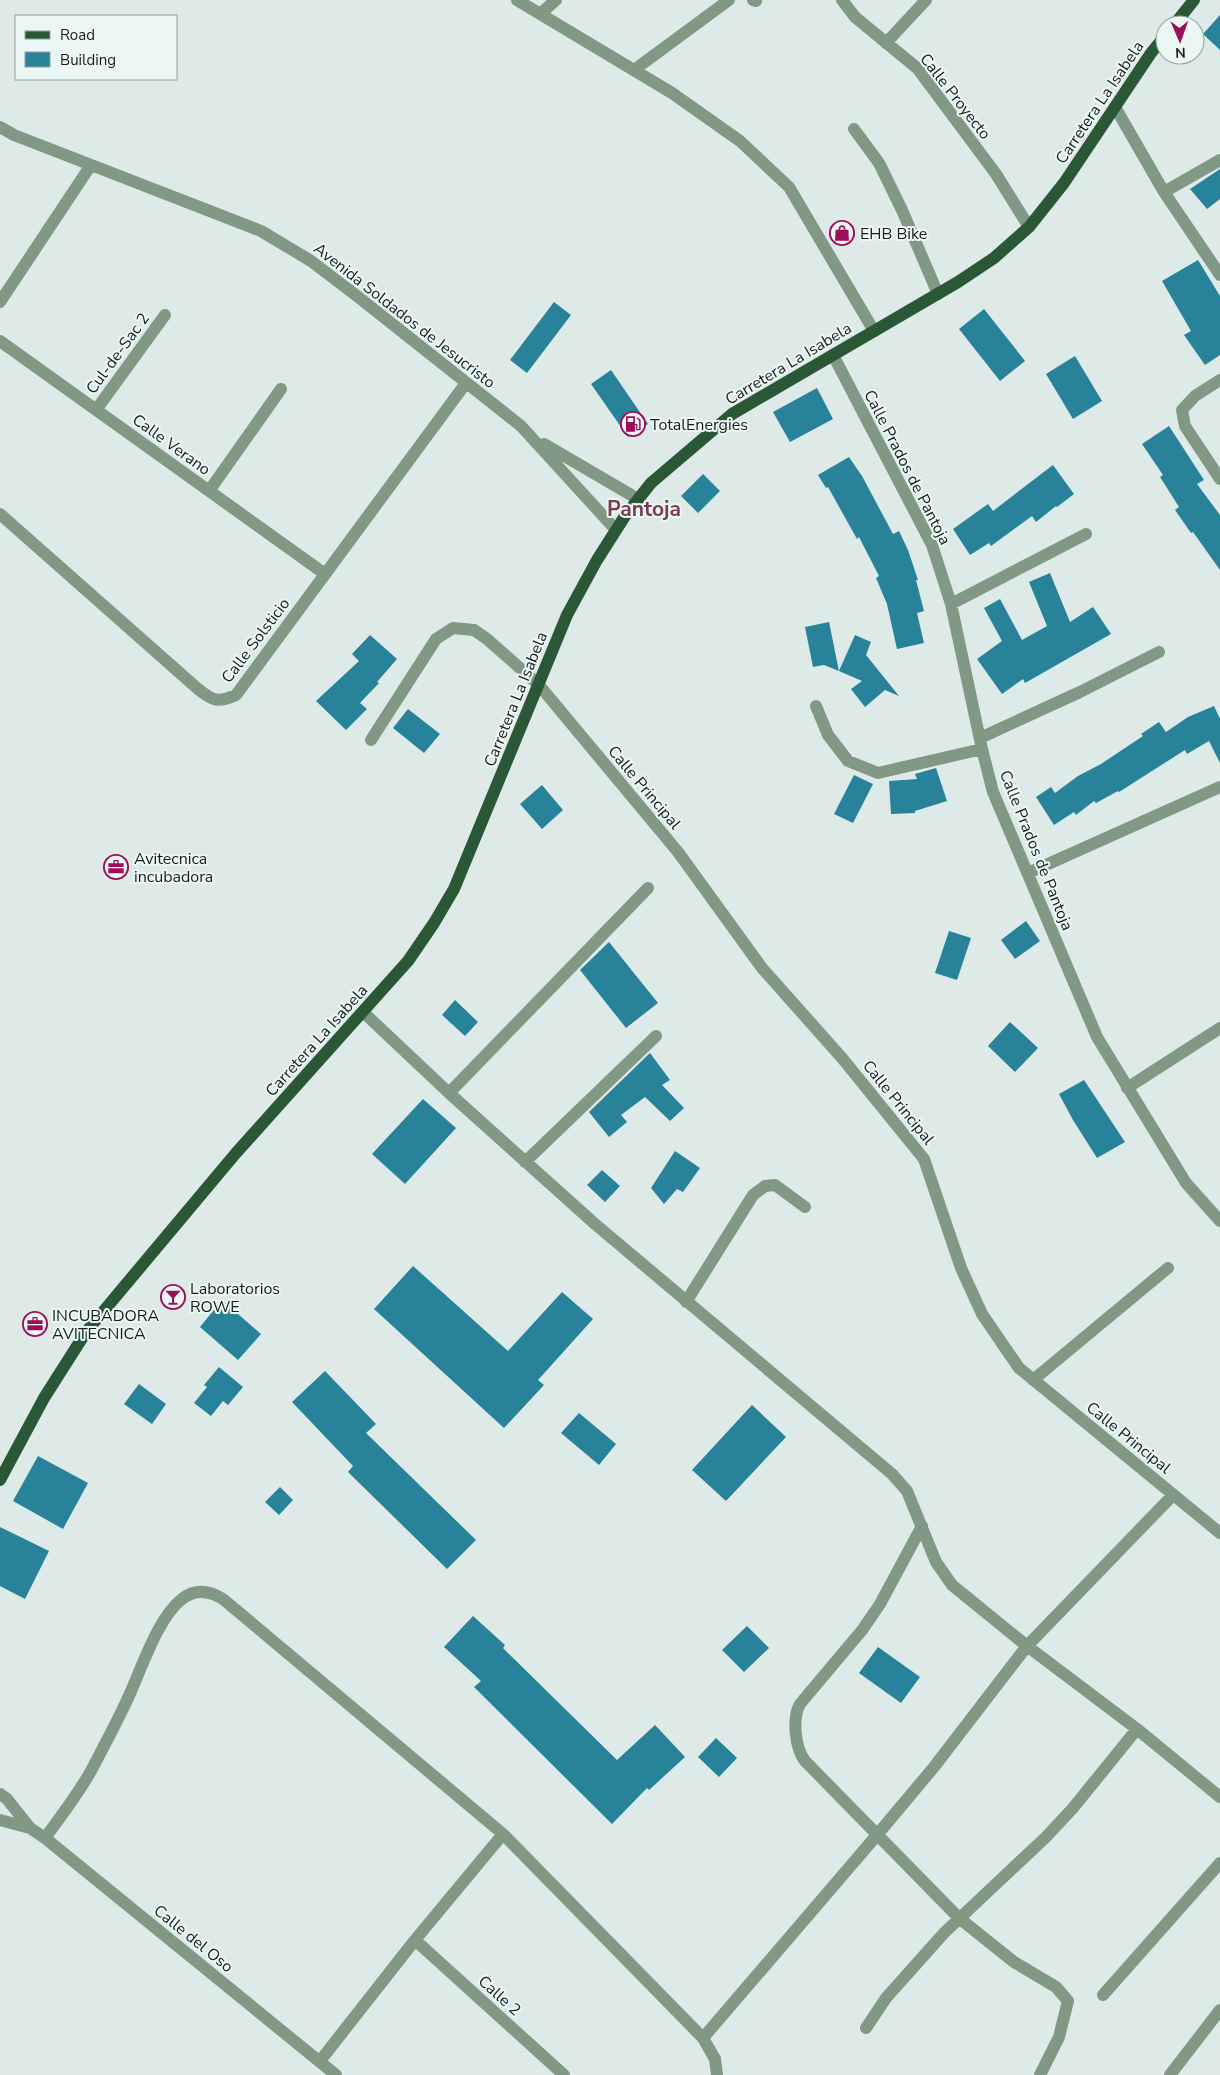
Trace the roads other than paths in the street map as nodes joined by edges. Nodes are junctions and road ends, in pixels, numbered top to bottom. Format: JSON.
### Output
{"nodes":[{"id":1,"x":517,"y":0,"type":"edge"},
{"id":2,"x":556,"y":0,"type":"edge"},
{"id":3,"x":729,"y":0,"type":"edge"},
{"id":4,"x":842,"y":0,"type":"edge"},
{"id":5,"x":926,"y":0,"type":"edge"},
{"id":6,"x":1194,"y":0,"type":"edge"},
{"id":7,"x":540,"y":14,"type":"junction"},
{"id":8,"x":1182,"y":15,"type":"edge"},
{"id":9,"x":886,"y":43,"type":"junction"},
{"id":10,"x":1155,"y":50,"type":"edge"},
{"id":11,"x":634,"y":70,"type":"junction"},
{"id":12,"x":1115,"y":107,"type":"junction"},
{"id":13,"x":0,"y":127,"type":"edge"},
{"id":14,"x":854,"y":129,"type":"dead end"},
{"id":15,"x":1220,"y":160,"type":"edge"},
{"id":16,"x":91,"y":166,"type":"junction"},
{"id":17,"x":1164,"y":192,"type":"junction"},
{"id":18,"x":1029,"y":227,"type":"junction"},
{"id":19,"x":1220,"y":275,"type":"edge"},
{"id":20,"x":938,"y":294,"type":"junction"},
{"id":21,"x":0,"y":302,"type":"edge"},
{"id":22,"x":165,"y":316,"type":"dead end"},
{"id":23,"x":874,"y":331,"type":"junction"},
{"id":24,"x":0,"y":341,"type":"edge"},
{"id":25,"x":833,"y":355,"type":"junction"},
{"id":26,"x":1220,"y":380,"type":"edge"},
{"id":27,"x":466,"y":383,"type":"junction"},
{"id":28,"x":281,"y":389,"type":"dead end"},
{"id":29,"x":96,"y":410,"type":"junction"},
{"id":30,"x":533,"y":438,"type":"junction"},
{"id":31,"x":1220,"y":480,"type":"edge"},
{"id":32,"x":209,"y":491,"type":"junction"},
{"id":33,"x":638,"y":499,"type":"junction"},
{"id":34,"x":0,"y":514,"type":"edge"},
{"id":35,"x":616,"y":530,"type":"junction"},
{"id":36,"x":1086,"y":534,"type":"dead end"},
{"id":37,"x":325,"y":574,"type":"junction"},
{"id":38,"x":951,"y":604,"type":"junction"},
{"id":39,"x":1159,"y":652,"type":"dead end"},
{"id":40,"x":539,"y":684,"type":"junction"},
{"id":41,"x":816,"y":706,"type":"dead end"},
{"id":42,"x":372,"y":740,"type":"dead end"},
{"id":43,"x":981,"y":744,"type":"junction"},
{"id":44,"x":1220,"y":787,"type":"edge"},
{"id":45,"x":1028,"y":873,"type":"junction"},
{"id":46,"x":648,"y":888,"type":"dead end"},
{"id":47,"x":363,"y":1012,"type":"junction"},
{"id":48,"x":1220,"y":1028,"type":"edge"},
{"id":49,"x":656,"y":1036,"type":"dead end"},
{"id":50,"x":1127,"y":1088,"type":"junction"},
{"id":51,"x":449,"y":1093,"type":"junction"},
{"id":52,"x":525,"y":1162,"type":"junction"},
{"id":53,"x":805,"y":1207,"type":"dead end"},
{"id":54,"x":1220,"y":1221,"type":"edge"},
{"id":55,"x":1168,"y":1268,"type":"dead end"},
{"id":56,"x":686,"y":1302,"type":"junction"},
{"id":57,"x":1033,"y":1380,"type":"junction"},
{"id":58,"x":0,"y":1480,"type":"edge"},
{"id":59,"x":1173,"y":1495,"type":"junction"},
{"id":60,"x":922,"y":1526,"type":"junction"},
{"id":61,"x":1220,"y":1533,"type":"edge"},
{"id":62,"x":1027,"y":1646,"type":"junction"},
{"id":63,"x":1136,"y":1729,"type":"junction"},
{"id":64,"x":0,"y":1794,"type":"edge"},
{"id":65,"x":1220,"y":1797,"type":"edge"},
{"id":66,"x":0,"y":1820,"type":"edge"},
{"id":67,"x":30,"y":1828,"type":"junction"},
{"id":68,"x":503,"y":1834,"type":"junction"},
{"id":69,"x":877,"y":1835,"type":"junction"},
{"id":70,"x":45,"y":1838,"type":"junction"},
{"id":71,"x":1220,"y":1862,"type":"edge"},
{"id":72,"x":959,"y":1918,"type":"junction"},
{"id":73,"x":415,"y":1940,"type":"junction"},
{"id":74,"x":1102,"y":1995,"type":"dead end"},
{"id":75,"x":1220,"y":2010,"type":"edge"},
{"id":76,"x":866,"y":2028,"type":"dead end"},
{"id":77,"x":703,"y":2038,"type":"junction"},
{"id":78,"x":320,"y":2061,"type":"junction"},
{"id":79,"x":336,"y":2075,"type":"edge"},
{"id":80,"x":564,"y":2075,"type":"edge"},
{"id":81,"x":717,"y":2075,"type":"edge"},
{"id":82,"x":1040,"y":2075,"type":"edge"},
{"id":83,"x":1170,"y":2075,"type":"edge"}],
"edges":[{"from":1,"to":7,"type":"street"},
{"from":2,"to":7,"type":"street"},
{"from":3,"to":11,"type":"street"},
{"from":4,"to":9,"type":"street","name":"Calle Proyecto"},
{"from":5,"to":9,"type":"street"},
{"from":6,"to":8,"type":"main road"},
{"from":7,"to":11,"type":"street"},
{"from":9,"to":18,"type":"street","name":"Calle Proyecto"},
{"from":10,"to":12,"type":"main road","name":"Carretera La Isabela"},
{"from":11,"to":23,"type":"street"},
{"from":12,"to":17,"type":"street"},
{"from":12,"to":18,"type":"main road","name":"Carretera La Isabela"},
{"from":13,"to":16,"type":"street","name":"Avenida Soldados de Jesucristo"},
{"from":14,"to":20,"type":"street"},
{"from":15,"to":17,"type":"street"},
{"from":16,"to":21,"type":"street"},
{"from":16,"to":27,"type":"street","name":"Avenida Soldados de Jesucristo"},
{"from":17,"to":19,"type":"street"},
{"from":18,"to":20,"type":"main road","name":"Carretera La Isabela"},
{"from":20,"to":23,"type":"main road","name":"Carretera La Isabela"},
{"from":22,"to":29,"type":"street","name":"Cul-de-Sac 2"},
{"from":23,"to":25,"type":"main road","name":"Carretera La Isabela"},
{"from":24,"to":29,"type":"street","name":"Calle Verano"},
{"from":25,"to":33,"type":"main road","name":"Carretera La Isabela"},
{"from":25,"to":38,"type":"street","name":"Calle Prados de Pantoja"},
{"from":26,"to":31,"type":"street"},
{"from":27,"to":30,"type":"street","name":"Avenida Soldados de Jesucristo"},
{"from":27,"to":37,"type":"street","name":"Calle Solsticio"},
{"from":28,"to":32,"type":"street"},
{"from":29,"to":32,"type":"street","name":"Calle Verano"},
{"from":30,"to":33,"type":"street","name":"Avenida Soldados de Jesucristo"},
{"from":30,"to":35,"type":"street","name":"Avenida Soldados de Jesucristo"},
{"from":32,"to":37,"type":"street","name":"Calle Verano"},
{"from":33,"to":35,"type":"main road","name":"Carretera La Isabela"},
{"from":34,"to":37,"type":"street","name":"Calle Solsticio"},
{"from":35,"to":40,"type":"main road","name":"Carretera La Isabela"},
{"from":36,"to":38,"type":"street"},
{"from":38,"to":43,"type":"street","name":"Calle Prados de Pantoja"},
{"from":39,"to":43,"type":"street"},
{"from":40,"to":42,"type":"street","name":"Calle Principal"},
{"from":40,"to":47,"type":"main road","name":"Carretera La Isabela"},
{"from":40,"to":57,"type":"street","name":"Calle Principal"},
{"from":41,"to":43,"type":"street"},
{"from":43,"to":45,"type":"street","name":"Calle Prados de Pantoja"},
{"from":44,"to":45,"type":"street"},
{"from":45,"to":50,"type":"street","name":"Calle Prados de Pantoja"},
{"from":46,"to":51,"type":"street"},
{"from":47,"to":51,"type":"street"},
{"from":47,"to":58,"type":"main road","name":"Carretera La Isabela"},
{"from":48,"to":50,"type":"street"},
{"from":49,"to":52,"type":"street"},
{"from":50,"to":54,"type":"street","name":"Calle Prados de Pantoja"},
{"from":51,"to":52,"type":"street"},
{"from":52,"to":56,"type":"street"},
{"from":53,"to":56,"type":"street"},
{"from":55,"to":57,"type":"street"},
{"from":56,"to":60,"type":"street"},
{"from":57,"to":59,"type":"street","name":"Calle Principal"},
{"from":59,"to":61,"type":"street","name":"Calle Principal"},
{"from":59,"to":62,"type":"street"},
{"from":60,"to":62,"type":"street"},
{"from":60,"to":69,"type":"street"},
{"from":62,"to":63,"type":"street"},
{"from":62,"to":69,"type":"street"},
{"from":63,"to":65,"type":"street"},
{"from":63,"to":72,"type":"street"},
{"from":64,"to":67,"type":"street","name":"Calle del Oso"},
{"from":66,"to":67,"type":"street","name":"Calle del Oso"},
{"from":67,"to":70,"type":"street","name":"Calle del Oso"},
{"from":68,"to":70,"type":"street"},
{"from":68,"to":73,"type":"street"},
{"from":68,"to":77,"type":"street"},
{"from":69,"to":72,"type":"street"},
{"from":69,"to":77,"type":"street"},
{"from":70,"to":78,"type":"street","name":"Calle del Oso"},
{"from":71,"to":74,"type":"street"},
{"from":72,"to":76,"type":"street"},
{"from":72,"to":82,"type":"street"},
{"from":73,"to":78,"type":"street"},
{"from":73,"to":80,"type":"street","name":"Calle 2"},
{"from":75,"to":83,"type":"street"},
{"from":77,"to":81,"type":"street"},
{"from":78,"to":79,"type":"street","name":"Calle del Oso"}]}
